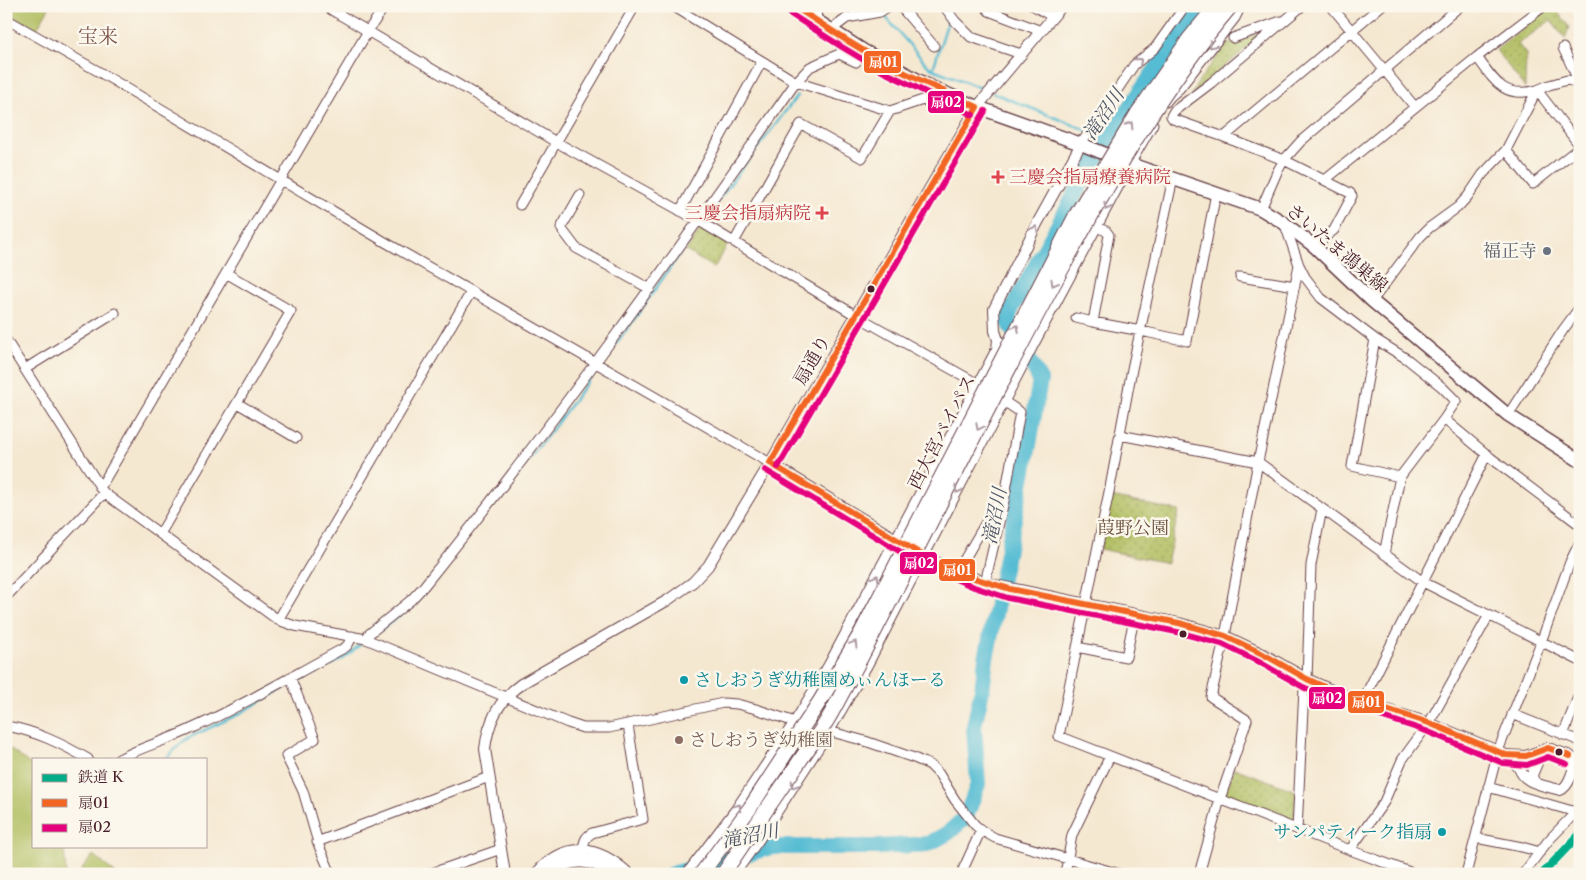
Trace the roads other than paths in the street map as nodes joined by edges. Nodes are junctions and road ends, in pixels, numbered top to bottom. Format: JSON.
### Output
{"nodes":[{"id":1,"x":325,"y":6,"type":"edge"},
{"id":2,"x":385,"y":6,"type":"edge"},
{"id":3,"x":635,"y":6,"type":"edge"},
{"id":4,"x":673,"y":6,"type":"edge"},
{"id":5,"x":794,"y":6,"type":"edge"},
{"id":6,"x":816,"y":6,"type":"edge"},
{"id":7,"x":888,"y":6,"type":"edge"},
{"id":8,"x":900,"y":6,"type":"edge"},
{"id":9,"x":944,"y":6,"type":"edge"},
{"id":10,"x":985,"y":6,"type":"edge"},
{"id":11,"x":1034,"y":6,"type":"edge"},
{"id":12,"x":1062,"y":6,"type":"edge"},
{"id":13,"x":1185,"y":6,"type":"edge"},
{"id":14,"x":1216,"y":6,"type":"edge"},
{"id":15,"x":1231,"y":6,"type":"edge"},
{"id":16,"x":1241,"y":6,"type":"edge"},
{"id":17,"x":1302,"y":6,"type":"edge"},
{"id":18,"x":1330,"y":6,"type":"edge"},
{"id":19,"x":1381,"y":6,"type":"edge"},
{"id":20,"x":1460,"y":6,"type":"edge"},
{"id":21,"x":1544,"y":6,"type":"edge"},
{"id":22,"x":1053,"y":17,"type":"junction"},
{"id":23,"x":6,"y":18,"type":"edge"},
{"id":24,"x":816,"y":20,"type":"junction"},
{"id":25,"x":1286,"y":20,"type":"junction"},
{"id":26,"x":831,"y":30,"type":"junction"},
{"id":27,"x":368,"y":31,"type":"junction"},
{"id":28,"x":1041,"y":31,"type":"junction"},
{"id":29,"x":1351,"y":31,"type":"junction"},
{"id":30,"x":1233,"y":38,"type":"dead end"},
{"id":31,"x":934,"y":46,"type":"dead end"},
{"id":32,"x":1563,"y":48,"type":"dead end"},
{"id":33,"x":864,"y":51,"type":"junction"},
{"id":34,"x":1021,"y":54,"type":"junction"},
{"id":35,"x":1477,"y":57,"type":"junction"},
{"id":36,"x":762,"y":61,"type":"junction"},
{"id":37,"x":1384,"y":71,"type":"junction"},
{"id":38,"x":796,"y":82,"type":"junction"},
{"id":39,"x":1579,"y":82,"type":"edge"},
{"id":40,"x":1537,"y":90,"type":"junction"},
{"id":41,"x":977,"y":107,"type":"junction"},
{"id":42,"x":1415,"y":107,"type":"junction"},
{"id":43,"x":944,"y":108,"type":"dead end"},
{"id":44,"x":890,"y":111,"type":"junction"},
{"id":45,"x":1224,"y":137,"type":"junction"},
{"id":46,"x":556,"y":142,"type":"junction"},
{"id":47,"x":1084,"y":145,"type":"junction"},
{"id":48,"x":1580,"y":147,"type":"edge"},
{"id":49,"x":1506,"y":150,"type":"junction"},
{"id":50,"x":1284,"y":160,"type":"junction"},
{"id":51,"x":1130,"y":164,"type":"junction"},
{"id":52,"x":1173,"y":178,"type":"junction"},
{"id":53,"x":280,"y":180,"type":"junction"},
{"id":54,"x":1325,"y":180,"type":"junction"},
{"id":55,"x":1216,"y":193,"type":"junction"},
{"id":56,"x":580,"y":195,"type":"dead end"},
{"id":57,"x":520,"y":205,"type":"dead end"},
{"id":58,"x":1261,"y":209,"type":"junction"},
{"id":59,"x":680,"y":211,"type":"junction"},
{"id":60,"x":698,"y":221,"type":"junction"},
{"id":61,"x":1284,"y":223,"type":"junction"},
{"id":62,"x":1096,"y":227,"type":"junction"},
{"id":63,"x":734,"y":242,"type":"junction"},
{"id":64,"x":1314,"y":246,"type":"junction"},
{"id":65,"x":1299,"y":266,"type":"junction"},
{"id":66,"x":226,"y":273,"type":"junction"},
{"id":67,"x":1240,"y":277,"type":"dead end"},
{"id":68,"x":1295,"y":286,"type":"junction"},
{"id":69,"x":650,"y":289,"type":"junction"},
{"id":70,"x":471,"y":292,"type":"junction"},
{"id":71,"x":1372,"y":301,"type":"junction"},
{"id":72,"x":1580,"y":307,"type":"edge"},
{"id":73,"x":115,"y":314,"type":"dead end"},
{"id":74,"x":857,"y":316,"type":"junction"},
{"id":75,"x":1076,"y":318,"type":"dead end"},
{"id":76,"x":1093,"y":322,"type":"junction"},
{"id":77,"x":1140,"y":331,"type":"junction"},
{"id":78,"x":1375,"y":339,"type":"junction"},
{"id":79,"x":6,"y":340,"type":"edge"},
{"id":80,"x":596,"y":363,"type":"junction"},
{"id":81,"x":25,"y":369,"type":"junction"},
{"id":82,"x":978,"y":384,"type":"junction"},
{"id":83,"x":1005,"y":402,"type":"junction"},
{"id":84,"x":237,"y":404,"type":"junction"},
{"id":85,"x":1508,"y":415,"type":"junction"},
{"id":86,"x":1444,"y":419,"type":"junction"},
{"id":87,"x":1120,"y":435,"type":"junction"},
{"id":88,"x":296,"y":438,"type":"dead end"},
{"id":89,"x":1487,"y":454,"type":"junction"},
{"id":90,"x":1580,"y":461,"type":"edge"},
{"id":91,"x":1258,"y":462,"type":"junction"},
{"id":92,"x":770,"y":463,"type":"junction"},
{"id":93,"x":1400,"y":477,"type":"junction"},
{"id":94,"x":102,"y":490,"type":"junction"},
{"id":95,"x":1005,"y":497,"type":"junction"},
{"id":96,"x":1322,"y":510,"type":"junction"},
{"id":97,"x":1580,"y":525,"type":"edge"},
{"id":98,"x":160,"y":534,"type":"junction"},
{"id":99,"x":897,"y":539,"type":"junction"},
{"id":100,"x":1580,"y":542,"type":"edge"},
{"id":101,"x":1578,"y":552,"type":"edge"},
{"id":102,"x":1384,"y":554,"type":"junction"},
{"id":103,"x":924,"y":556,"type":"junction"},
{"id":104,"x":957,"y":572,"type":"junction"},
{"id":105,"x":1422,"y":582,"type":"junction"},
{"id":106,"x":988,"y":584,"type":"junction"},
{"id":107,"x":6,"y":597,"type":"edge"},
{"id":108,"x":1086,"y":604,"type":"junction"},
{"id":109,"x":1135,"y":614,"type":"junction"},
{"id":110,"x":1488,"y":615,"type":"junction"},
{"id":111,"x":278,"y":620,"type":"junction"},
{"id":112,"x":352,"y":636,"type":"junction"},
{"id":113,"x":1225,"y":636,"type":"junction"},
{"id":114,"x":366,"y":639,"type":"junction"},
{"id":115,"x":1541,"y":642,"type":"junction"},
{"id":116,"x":1077,"y":647,"type":"junction"},
{"id":117,"x":1580,"y":661,"type":"edge"},
{"id":118,"x":290,"y":677,"type":"junction"},
{"id":119,"x":1307,"y":679,"type":"junction"},
{"id":120,"x":1580,"y":692,"type":"edge"},
{"id":121,"x":506,"y":697,"type":"junction"},
{"id":122,"x":1362,"y":702,"type":"junction"},
{"id":123,"x":1512,"y":714,"type":"junction"},
{"id":124,"x":795,"y":722,"type":"junction"},
{"id":125,"x":1428,"y":722,"type":"junction"},
{"id":126,"x":628,"y":725,"type":"junction"},
{"id":127,"x":6,"y":726,"type":"edge"},
{"id":128,"x":829,"y":731,"type":"junction"},
{"id":129,"x":1563,"y":734,"type":"junction"},
{"id":130,"x":1580,"y":741,"type":"edge"},
{"id":131,"x":1548,"y":748,"type":"junction"},
{"id":132,"x":1502,"y":753,"type":"junction"},
{"id":133,"x":1110,"y":756,"type":"junction"},
{"id":134,"x":86,"y":758,"type":"edge"},
{"id":135,"x":121,"y":758,"type":"edge"},
{"id":136,"x":489,"y":776,"type":"junction"},
{"id":137,"x":1535,"y":782,"type":"junction"},
{"id":138,"x":1488,"y":787,"type":"junction"},
{"id":139,"x":1220,"y":799,"type":"junction"},
{"id":140,"x":978,"y":828,"type":"junction"},
{"id":141,"x":1297,"y":830,"type":"junction"},
{"id":142,"x":1476,"y":838,"type":"junction"},
{"id":143,"x":317,"y":842,"type":"junction"},
{"id":144,"x":501,"y":848,"type":"junction"},
{"id":145,"x":583,"y":849,"type":"junction"},
{"id":146,"x":1350,"y":850,"type":"junction"},
{"id":147,"x":1540,"y":852,"type":"junction"},
{"id":148,"x":1069,"y":858,"type":"junction"},
{"id":149,"x":331,"y":874,"type":"edge"},
{"id":150,"x":429,"y":874,"type":"edge"},
{"id":151,"x":505,"y":874,"type":"edge"},
{"id":152,"x":535,"y":874,"type":"edge"},
{"id":153,"x":550,"y":874,"type":"edge"},
{"id":154,"x":615,"y":874,"type":"edge"},
{"id":155,"x":630,"y":874,"type":"edge"},
{"id":156,"x":687,"y":874,"type":"edge"},
{"id":157,"x":701,"y":874,"type":"edge"},
{"id":158,"x":723,"y":874,"type":"edge"},
{"id":159,"x":734,"y":874,"type":"edge"},
{"id":160,"x":961,"y":874,"type":"edge"},
{"id":161,"x":1065,"y":874,"type":"edge"},
{"id":162,"x":1120,"y":874,"type":"edge"},
{"id":163,"x":1199,"y":874,"type":"edge"},
{"id":164,"x":1415,"y":874,"type":"edge"},
{"id":165,"x":1466,"y":874,"type":"edge"},
{"id":166,"x":1523,"y":874,"type":"edge"}],
"edges":[{"from":1,"to":27,"type":"street"},
{"from":2,"to":27,"type":"street"},
{"from":3,"to":46,"type":"street"},
{"from":4,"to":36,"type":"street"},
{"from":5,"to":24,"type":"main road","name":"さいたま鴻巣線"},
{"from":6,"to":24,"type":"street"},
{"from":7,"to":26,"type":"street"},
{"from":8,"to":31,"type":"street"},
{"from":9,"to":34,"type":"street"},
{"from":10,"to":28,"type":"street"},
{"from":11,"to":22,"type":"street"},
{"from":12,"to":22,"type":"street","name":"扇通り"},
{"from":47,"to":13,"type":"street","one_way":true},
{"from":157,"to":14,"type":"highway","name":"西大宮バイパス","one_way":true,"bridge":true},
{"from":15,"to":158,"type":"highway","name":"西大宮バイパス","one_way":true,"bridge":true},
{"from":16,"to":51,"type":"street","one_way":true},
{"from":17,"to":25,"type":"street"},
{"from":18,"to":29,"type":"street"},
{"from":19,"to":29,"type":"street"},
{"from":20,"to":37,"type":"street"},
{"from":21,"to":35,"type":"street"},
{"from":22,"to":28,"type":"street","name":"扇通り"},
{"from":23,"to":53,"type":"street"},
{"from":24,"to":26,"type":"main road","name":"さいたま鴻巣線"},
{"from":25,"to":30,"type":"street"},
{"from":25,"to":45,"type":"street"},
{"from":26,"to":33,"type":"main road","name":"さいたま鴻巣線"},
{"from":27,"to":46,"type":"street"},
{"from":27,"to":53,"type":"street"},
{"from":28,"to":34,"type":"street","name":"扇通り"},
{"from":29,"to":37,"type":"street"},
{"from":29,"to":45,"type":"street"},
{"from":32,"to":39,"type":"street"},
{"from":33,"to":38,"type":"street"},
{"from":33,"to":41,"type":"main road","name":"さいたま鴻巣線"},
{"from":34,"to":41,"type":"street","name":"扇通り"},
{"from":35,"to":40,"type":"street"},
{"from":35,"to":42,"type":"street"},
{"from":36,"to":38,"type":"street"},
{"from":36,"to":59,"type":"street"},
{"from":37,"to":42,"type":"street"},
{"from":37,"to":50,"type":"street"},
{"from":38,"to":44,"type":"street"},
{"from":38,"to":60,"type":"street"},
{"from":39,"to":40,"type":"street"},
{"from":40,"to":48,"type":"street"},
{"from":40,"to":49,"type":"street"},
{"from":41,"to":47,"type":"main road","name":"さいたま鴻巣線"},
{"from":41,"to":74,"type":"street","name":"扇通り"},
{"from":42,"to":54,"type":"street"},
{"from":43,"to":44,"type":"street"},
{"from":44,"to":63,"type":"street"},
{"from":45,"to":50,"type":"street"},
{"from":46,"to":57,"type":"street"},
{"from":46,"to":59,"type":"street"},
{"from":47,"to":51,"type":"main road","name":"さいたま鴻巣線"},
{"from":82,"to":47,"type":"street","one_way":true},
{"from":48,"to":49,"type":"street"},
{"from":49,"to":71,"type":"street"},
{"from":50,"to":54,"type":"street"},
{"from":50,"to":58,"type":"street"},
{"from":51,"to":52,"type":"main road","name":"さいたま鴻巣線"},
{"from":51,"to":62,"type":"street","one_way":true},
{"from":52,"to":55,"type":"main road","name":"さいたま鴻巣線"},
{"from":52,"to":77,"type":"street"},
{"from":53,"to":66,"type":"street"},
{"from":53,"to":70,"type":"street"},
{"from":54,"to":64,"type":"street"},
{"from":55,"to":58,"type":"main road","name":"さいたま鴻巣線"},
{"from":55,"to":77,"type":"street"},
{"from":56,"to":69,"type":"street"},
{"from":58,"to":61,"type":"main road","name":"さいたま鴻巣線"},
{"from":59,"to":60,"type":"street"},
{"from":60,"to":63,"type":"street"},
{"from":60,"to":69,"type":"street"},
{"from":61,"to":64,"type":"main road","name":"さいたま鴻巣線"},
{"from":61,"to":65,"type":"street"},
{"from":62,"to":76,"type":"street"},
{"from":62,"to":83,"type":"street"},
{"from":63,"to":74,"type":"street"},
{"from":64,"to":71,"type":"main road","name":"さいたま鴻巣線"},
{"from":65,"to":68,"type":"street"},
{"from":65,"to":78,"type":"street"},
{"from":66,"to":84,"type":"street"},
{"from":66,"to":94,"type":"street"},
{"from":67,"to":68,"type":"street"},
{"from":68,"to":91,"type":"street"},
{"from":69,"to":80,"type":"street"},
{"from":70,"to":80,"type":"street"},
{"from":70,"to":111,"type":"street"},
{"from":71,"to":85,"type":"main road","name":"さいたま鴻巣線"},
{"from":72,"to":85,"type":"street"},
{"from":73,"to":81,"type":"street"},
{"from":74,"to":82,"type":"street"},
{"from":74,"to":92,"type":"street","name":"扇通り"},
{"from":75,"to":76,"type":"street"},
{"from":76,"to":77,"type":"street"},
{"from":77,"to":87,"type":"street"},
{"from":78,"to":86,"type":"street"},
{"from":78,"to":93,"type":"street"},
{"from":79,"to":81,"type":"street"},
{"from":80,"to":92,"type":"street"},
{"from":80,"to":114,"type":"street"},
{"from":81,"to":94,"type":"street"},
{"from":82,"to":99,"type":"street"},
{"from":83,"to":95,"type":"street"},
{"from":83,"to":103,"type":"street","one_way":true},
{"from":84,"to":88,"type":"street"},
{"from":84,"to":98,"type":"street"},
{"from":85,"to":90,"type":"main road","name":"さいたま鴻巣線"},
{"from":86,"to":89,"type":"street"},
{"from":86,"to":93,"type":"street"},
{"from":87,"to":91,"type":"street"},
{"from":87,"to":108,"type":"street"},
{"from":89,"to":97,"type":"street"},
{"from":89,"to":105,"type":"street"},
{"from":91,"to":96,"type":"street"},
{"from":91,"to":113,"type":"street"},
{"from":92,"to":99,"type":"street"},
{"from":92,"to":121,"type":"street","name":"扇通り"},
{"from":93,"to":102,"type":"street"},
{"from":94,"to":98,"type":"street"},
{"from":94,"to":107,"type":"street"},
{"from":95,"to":104,"type":"street"},
{"from":95,"to":106,"type":"street"},
{"from":96,"to":102,"type":"street"},
{"from":96,"to":119,"type":"street"},
{"from":98,"to":111,"type":"street"},
{"from":99,"to":103,"type":"street"},
{"from":124,"to":99,"type":"street","one_way":true},
{"from":100,"to":101,"type":"street"},
{"from":101,"to":115,"type":"street"},
{"from":102,"to":105,"type":"street"},
{"from":103,"to":104,"type":"street"},
{"from":103,"to":128,"type":"street"},
{"from":104,"to":106,"type":"street"},
{"from":105,"to":110,"type":"street"},
{"from":105,"to":122,"type":"street"},
{"from":106,"to":108,"type":"street"},
{"from":108,"to":109,"type":"street"},
{"from":108,"to":116,"type":"street"},
{"from":109,"to":113,"type":"street"},
{"from":109,"to":116,"type":"street"},
{"from":110,"to":115,"type":"street"},
{"from":110,"to":125,"type":"street"},
{"from":111,"to":112,"type":"street"},
{"from":112,"to":114,"type":"street"},
{"from":112,"to":118,"type":"street"},
{"from":113,"to":119,"type":"street"},
{"from":113,"to":139,"type":"street"},
{"from":114,"to":121,"type":"street"},
{"from":115,"to":117,"type":"street"},
{"from":115,"to":123,"type":"street"},
{"from":116,"to":133,"type":"street"},
{"from":118,"to":135,"type":"street"},
{"from":118,"to":143,"type":"street"},
{"from":119,"to":122,"type":"street"},
{"from":119,"to":141,"type":"street"},
{"from":120,"to":129,"type":"street"},
{"from":121,"to":126,"type":"street"},
{"from":121,"to":136,"type":"street"},
{"from":122,"to":125,"type":"street"},
{"from":123,"to":129,"type":"street"},
{"from":123,"to":132,"type":"street"},
{"from":124,"to":126,"type":"street"},
{"from":124,"to":128,"type":"street"},
{"from":156,"to":124,"type":"street","one_way":true},
{"from":125,"to":132,"type":"street"},
{"from":125,"to":146,"type":"street"},
{"from":126,"to":145,"type":"street"},
{"from":127,"to":134,"type":"street"},
{"from":128,"to":140,"type":"street"},
{"from":128,"to":159,"type":"street","one_way":true},
{"from":129,"to":130,"type":"street"},
{"from":131,"to":132,"type":"street"},
{"from":131,"to":137,"type":"street"},
{"from":131,"to":137,"type":"street"},
{"from":132,"to":137,"type":"street"},
{"from":132,"to":138,"type":"street"},
{"from":133,"to":139,"type":"street"},
{"from":133,"to":148,"type":"street"},
{"from":136,"to":143,"type":"street"},
{"from":136,"to":144,"type":"street"},
{"from":138,"to":142,"type":"street"},
{"from":138,"to":147,"type":"street"},
{"from":139,"to":141,"type":"street"},
{"from":139,"to":163,"type":"street"},
{"from":140,"to":148,"type":"street"},
{"from":140,"to":160,"type":"street"},
{"from":141,"to":146,"type":"street"},
{"from":142,"to":147,"type":"street"},
{"from":142,"to":165,"type":"street"},
{"from":143,"to":149,"type":"street"},
{"from":144,"to":150,"type":"street"},
{"from":144,"to":151,"type":"street"},
{"from":145,"to":152,"type":"street"},
{"from":145,"to":155,"type":"street"},
{"from":146,"to":164,"type":"street"},
{"from":147,"to":166,"type":"street"},
{"from":148,"to":161,"type":"street"},
{"from":148,"to":162,"type":"street"},
{"from":153,"to":154,"type":"highway"}]}
